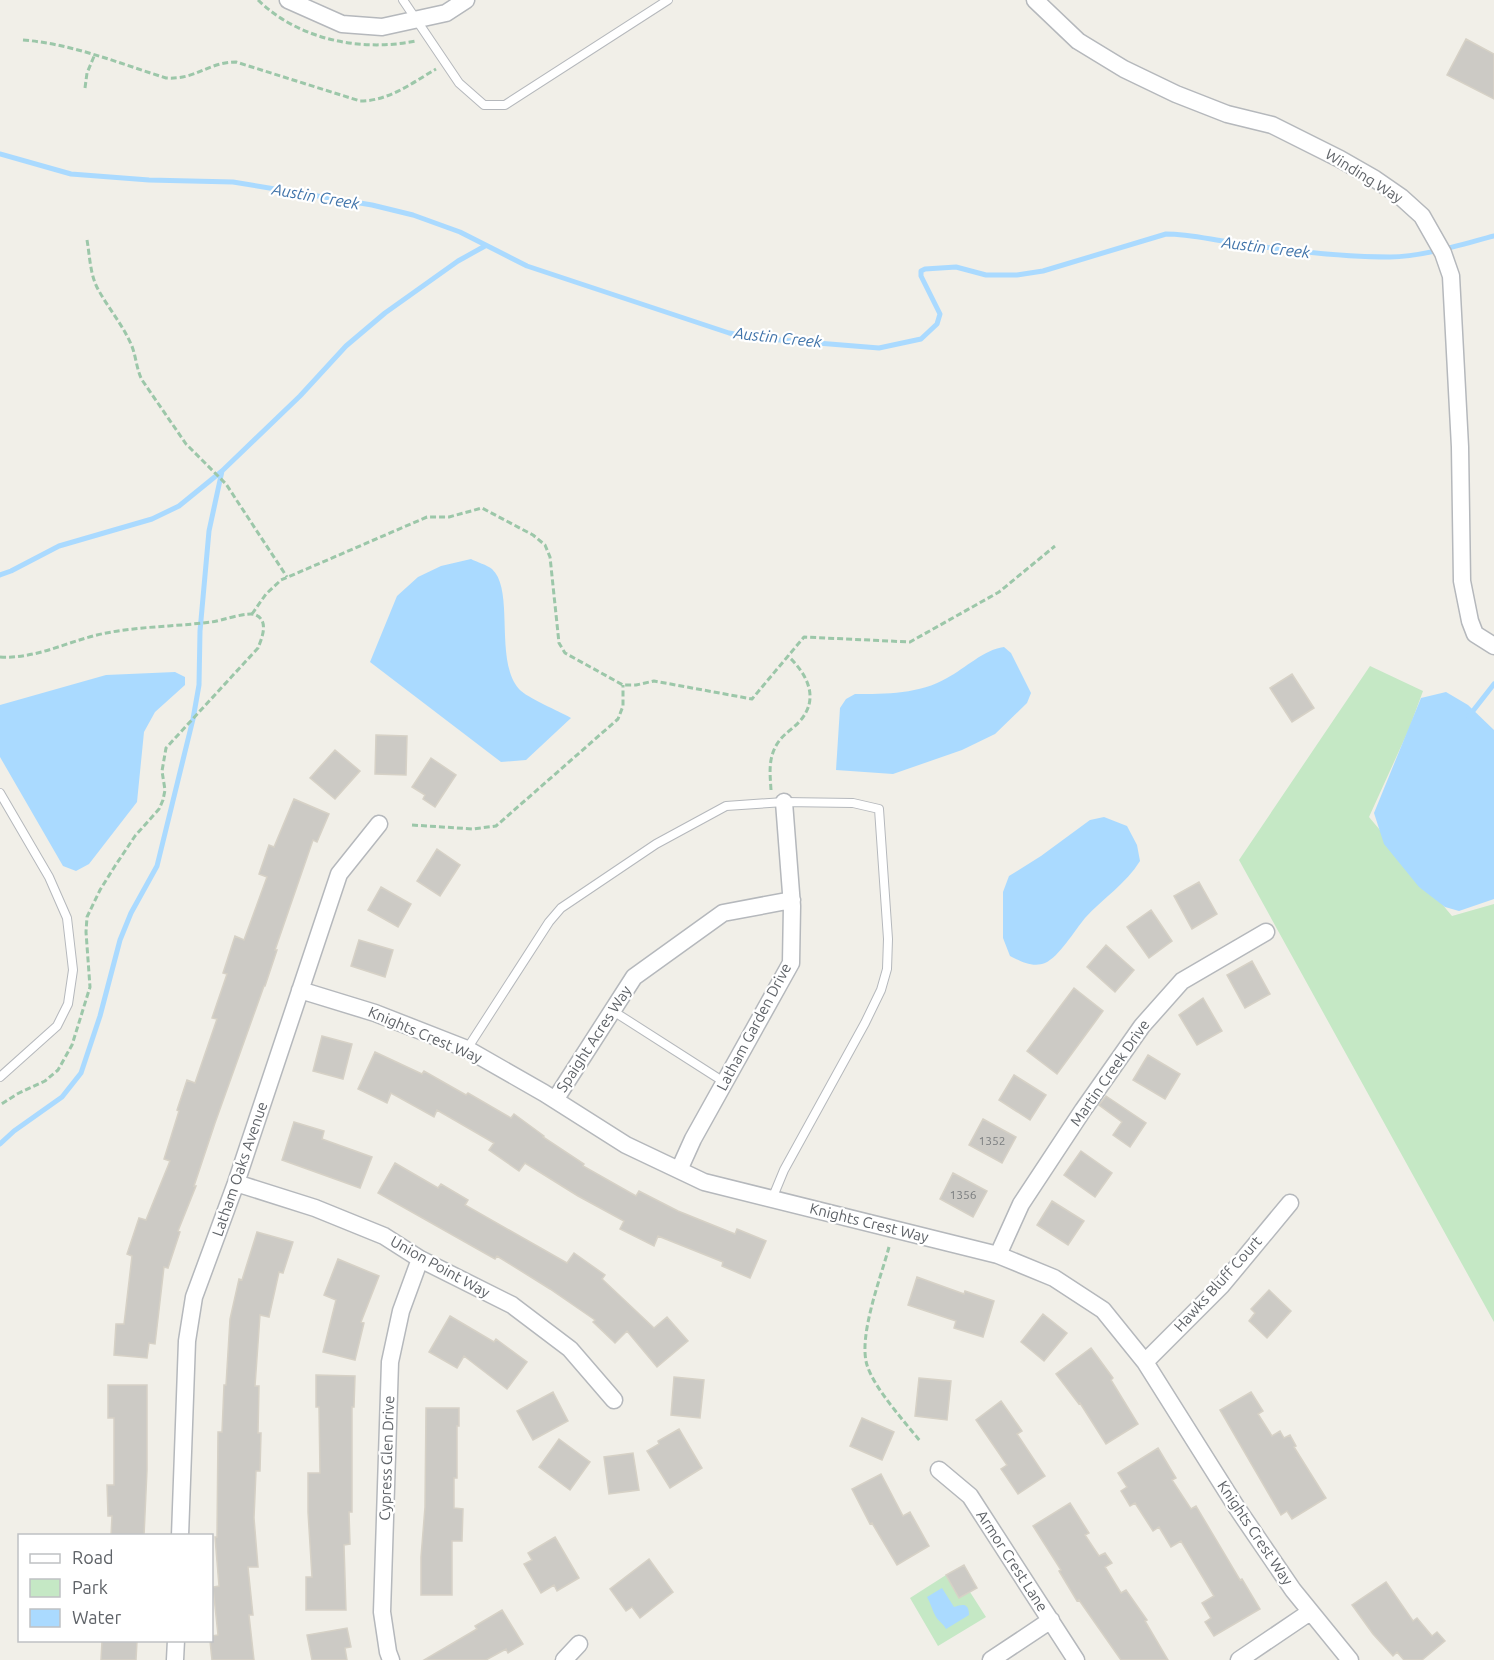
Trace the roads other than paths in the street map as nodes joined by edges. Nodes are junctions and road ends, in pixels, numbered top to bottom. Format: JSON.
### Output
{"nodes":[{"id":1,"x":288,"y":0,"type":"edge"},
{"id":2,"x":403,"y":0,"type":"edge"},
{"id":3,"x":466,"y":0,"type":"edge"},
{"id":4,"x":668,"y":0,"type":"edge"},
{"id":5,"x":1035,"y":0,"type":"edge"},
{"id":6,"x":416,"y":20,"type":"junction"},
{"id":7,"x":1494,"y":646,"type":"edge"},
{"id":8,"x":0,"y":793,"type":"edge"},
{"id":9,"x":784,"y":802,"type":"junction"},
{"id":10,"x":379,"y":824,"type":"dead end"},
{"id":11,"x":792,"y":900,"type":"junction"},
{"id":12,"x":1266,"y":932,"type":"dead end"},
{"id":13,"x":300,"y":990,"type":"junction"},
{"id":14,"x":613,"y":1011,"type":"junction"},
{"id":15,"x":467,"y":1049,"type":"junction"},
{"id":16,"x":0,"y":1077,"type":"edge"},
{"id":17,"x":724,"y":1082,"type":"junction"},
{"id":18,"x":555,"y":1100,"type":"junction"},
{"id":19,"x":679,"y":1170,"type":"junction"},
{"id":20,"x":236,"y":1184,"type":"junction"},
{"id":21,"x":772,"y":1199,"type":"junction"},
{"id":22,"x":1290,"y":1203,"type":"dead end"},
{"id":23,"x":998,"y":1255,"type":"junction"},
{"id":24,"x":420,"y":1259,"type":"junction"},
{"id":25,"x":1145,"y":1362,"type":"junction"},
{"id":26,"x":614,"y":1400,"type":"dead end"},
{"id":27,"x":939,"y":1470,"type":"dead end"},
{"id":28,"x":180,"y":1534,"type":"edge"},
{"id":29,"x":1310,"y":1612,"type":"junction"},
{"id":30,"x":1051,"y":1620,"type":"junction"},
{"id":31,"x":176,"y":1642,"type":"edge"},
{"id":32,"x":579,"y":1644,"type":"dead end"},
{"id":33,"x":175,"y":1660,"type":"edge"},
{"id":34,"x":391,"y":1660,"type":"edge"},
{"id":35,"x":564,"y":1660,"type":"edge"},
{"id":36,"x":991,"y":1660,"type":"edge"},
{"id":37,"x":1076,"y":1660,"type":"edge"},
{"id":38,"x":1239,"y":1660,"type":"edge"},
{"id":39,"x":1350,"y":1660,"type":"edge"}],
"edges":[{"from":1,"to":6,"type":"street"},
{"from":2,"to":6,"type":"lane"},
{"from":3,"to":6,"type":"street"},
{"from":4,"to":6,"type":"lane"},
{"from":5,"to":7,"type":"street","name":"Winding Way"},
{"from":8,"to":16,"type":"lane"},
{"from":9,"to":11,"type":"street","name":"Latham Garden Drive"},
{"from":9,"to":15,"type":"lane"},
{"from":9,"to":21,"type":"lane"},
{"from":10,"to":13,"type":"street","name":"Latham Oaks Avenue"},
{"from":11,"to":14,"type":"street","name":"Spaight Acres Way"},
{"from":11,"to":17,"type":"street","name":"Latham Garden Drive"},
{"from":12,"to":23,"type":"street","name":"Martin Creek Drive"},
{"from":13,"to":15,"type":"street","name":"Knights Crest Way"},
{"from":13,"to":20,"type":"street","name":"Latham Oaks Avenue"},
{"from":14,"to":17,"type":"lane"},
{"from":14,"to":18,"type":"street","name":"Spaight Acres Way"},
{"from":15,"to":18,"type":"street","name":"Knights Crest Way"},
{"from":17,"to":19,"type":"street","name":"Latham Garden Drive"},
{"from":18,"to":19,"type":"street","name":"Knights Crest Way"},
{"from":19,"to":21,"type":"street","name":"Knights Crest Way"},
{"from":20,"to":24,"type":"street","name":"Union Point Way"},
{"from":20,"to":28,"type":"street","name":"Latham Oaks Avenue"},
{"from":21,"to":23,"type":"street","name":"Knights Crest Way"},
{"from":22,"to":25,"type":"street","name":"Hawks Bluff Court"},
{"from":23,"to":25,"type":"street","name":"Knights Crest Way"},
{"from":24,"to":26,"type":"street","name":"Union Point Way"},
{"from":24,"to":34,"type":"street","name":"Cypress Glen Drive"},
{"from":25,"to":29,"type":"street","name":"Knights Crest Way"},
{"from":27,"to":30,"type":"street","name":"Armor Crest Lane"},
{"from":29,"to":38,"type":"street"},
{"from":29,"to":39,"type":"street","name":"Knights Crest Way"},
{"from":30,"to":36,"type":"street"},
{"from":30,"to":37,"type":"street","name":"Armor Crest Lane"},
{"from":31,"to":33,"type":"street"},
{"from":32,"to":35,"type":"street"}]}
